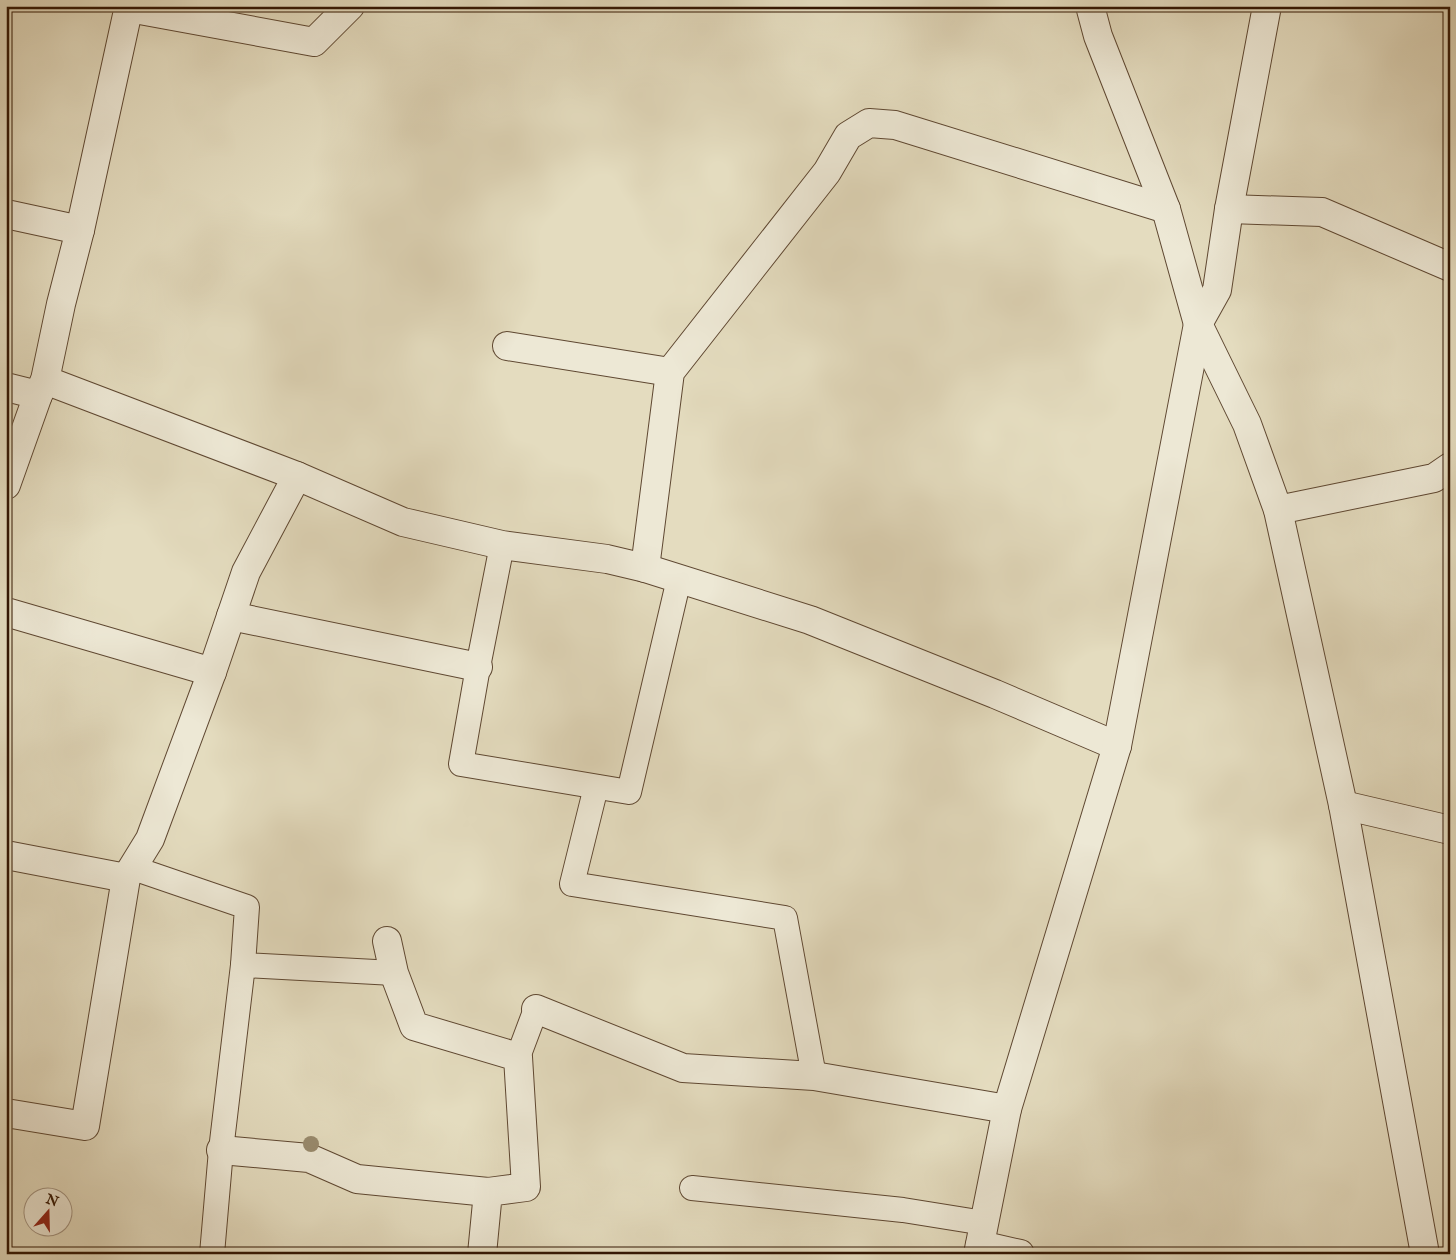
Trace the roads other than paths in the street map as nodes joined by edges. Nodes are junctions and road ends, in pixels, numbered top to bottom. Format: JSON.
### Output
{"nodes":[{"id":1,"x":350,"y":6,"type":"edge"},
{"id":2,"x":1090,"y":6,"type":"edge"},
{"id":3,"x":1267,"y":6,"type":"edge"},
{"id":4,"x":129,"y":7,"type":"edge"},
{"id":5,"x":1229,"y":209,"type":"junction"},
{"id":6,"x":1166,"y":210,"type":"junction"},
{"id":7,"x":6,"y":214,"type":"edge"},
{"id":8,"x":80,"y":230,"type":"junction"},
{"id":9,"x":1450,"y":267,"type":"edge"},
{"id":10,"x":1198,"y":324,"type":"junction"},
{"id":11,"x":507,"y":346,"type":"dead end"},
{"id":12,"x":670,"y":372,"type":"junction"},
{"id":13,"x":6,"y":387,"type":"edge"},
{"id":14,"x":41,"y":388,"type":"junction"},
{"id":15,"x":1450,"y":467,"type":"edge"},
{"id":16,"x":297,"y":476,"type":"junction"},
{"id":17,"x":6,"y":485,"type":"edge"},
{"id":18,"x":1278,"y":510,"type":"junction"},
{"id":19,"x":502,"y":545,"type":"junction"},
{"id":20,"x":645,"y":568,"type":"junction"},
{"id":21,"x":679,"y":579,"type":"junction"},
{"id":22,"x":6,"y":612,"type":"edge"},
{"id":23,"x":231,"y":616,"type":"junction"},
{"id":24,"x":478,"y":667,"type":"junction"},
{"id":25,"x":212,"y":672,"type":"junction"},
{"id":26,"x":1117,"y":746,"type":"junction"},
{"id":27,"x":596,"y":787,"type":"junction"},
{"id":28,"x":1343,"y":805,"type":"junction"},
{"id":29,"x":1450,"y":830,"type":"edge"},
{"id":30,"x":6,"y":855,"type":"edge"},
{"id":31,"x":129,"y":873,"type":"junction"},
{"id":32,"x":386,"y":941,"type":"dead end"},
{"id":33,"x":243,"y":965,"type":"junction"},
{"id":34,"x":394,"y":973,"type":"junction"},
{"id":35,"x":536,"y":1009,"type":"joint"},
{"id":36,"x":518,"y":1057,"type":"junction"},
{"id":37,"x":814,"y":1076,"type":"junction"},
{"id":38,"x":1008,"y":1109,"type":"junction"},
{"id":39,"x":6,"y":1113,"type":"edge"},
{"id":40,"x":221,"y":1150,"type":"junction"},
{"id":41,"x":692,"y":1188,"type":"dead end"},
{"id":42,"x":488,"y":1192,"type":"junction"},
{"id":43,"x":981,"y":1241,"type":"edge"},
{"id":44,"x":212,"y":1254,"type":"edge"},
{"id":45,"x":482,"y":1254,"type":"edge"},
{"id":46,"x":1020,"y":1254,"type":"edge"},
{"id":47,"x":1425,"y":1254,"type":"edge"}],
"edges":[{"from":1,"to":4,"type":"street"},
{"from":2,"to":6,"type":"street"},
{"from":3,"to":5,"type":"street"},
{"from":4,"to":8,"type":"street"},
{"from":5,"to":9,"type":"street"},
{"from":5,"to":10,"type":"street"},
{"from":6,"to":10,"type":"street"},
{"from":6,"to":12,"type":"street"},
{"from":7,"to":8,"type":"street"},
{"from":8,"to":14,"type":"street"},
{"from":10,"to":18,"type":"street"},
{"from":10,"to":26,"type":"street"},
{"from":11,"to":12,"type":"street"},
{"from":12,"to":20,"type":"street"},
{"from":13,"to":14,"type":"street"},
{"from":14,"to":16,"type":"street"},
{"from":14,"to":17,"type":"street"},
{"from":15,"to":18,"type":"street"},
{"from":16,"to":19,"type":"street"},
{"from":16,"to":23,"type":"street"},
{"from":18,"to":28,"type":"street"},
{"from":19,"to":20,"type":"street"},
{"from":19,"to":24,"type":"street"},
{"from":20,"to":21,"type":"street"},
{"from":21,"to":26,"type":"street"},
{"from":21,"to":27,"type":"street"},
{"from":22,"to":25,"type":"street"},
{"from":23,"to":24,"type":"street"},
{"from":23,"to":25,"type":"street"},
{"from":24,"to":27,"type":"street"},
{"from":25,"to":31,"type":"street"},
{"from":26,"to":38,"type":"street"},
{"from":27,"to":37,"type":"street"},
{"from":28,"to":29,"type":"street"},
{"from":28,"to":47,"type":"street"},
{"from":30,"to":31,"type":"street"},
{"from":31,"to":33,"type":"street"},
{"from":31,"to":39,"type":"street"},
{"from":32,"to":34,"type":"street"},
{"from":33,"to":34,"type":"street"},
{"from":33,"to":40,"type":"street"},
{"from":34,"to":36,"type":"street"},
{"from":35,"to":36,"type":"street"},
{"from":35,"to":37,"type":"street"},
{"from":36,"to":42,"type":"street"},
{"from":37,"to":38,"type":"street"},
{"from":38,"to":43,"type":"street"},
{"from":40,"to":42,"type":"street"},
{"from":40,"to":44,"type":"street"},
{"from":41,"to":43,"type":"street"},
{"from":42,"to":45,"type":"street"},
{"from":43,"to":46,"type":"street"}]}
